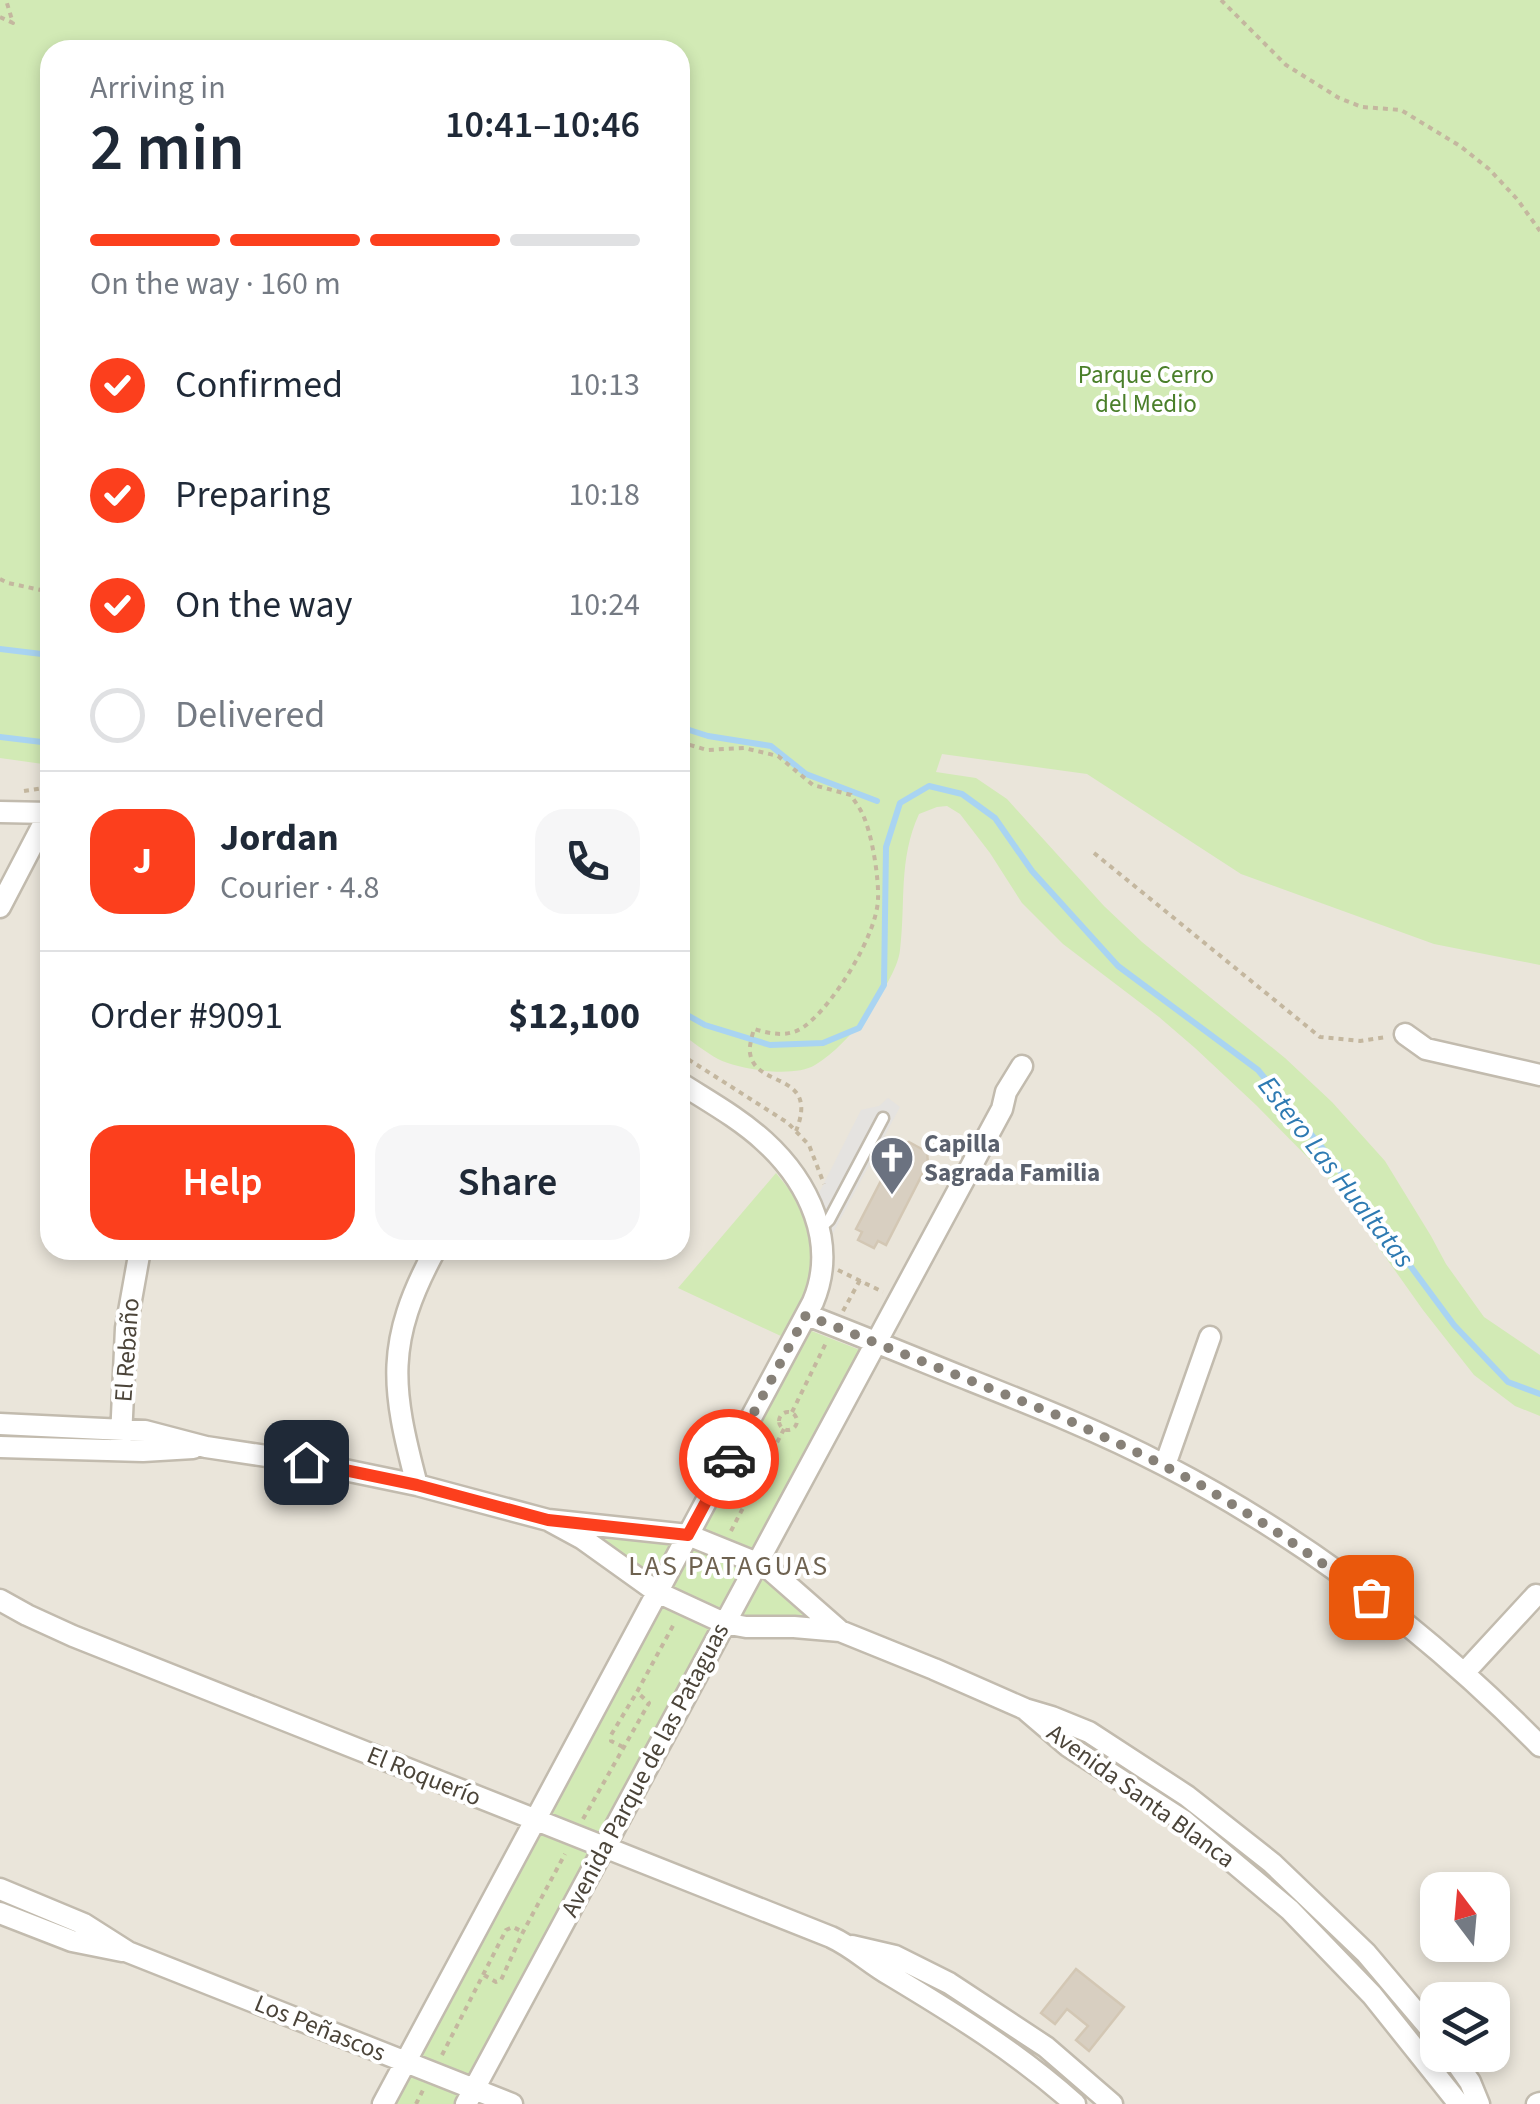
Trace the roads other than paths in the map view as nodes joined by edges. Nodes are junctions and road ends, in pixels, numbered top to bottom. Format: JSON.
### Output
{"nodes":[{"id":1,"x":0,"y":812,"type":"edge"},
{"id":2,"x":40,"y":813,"type":"edge"},
{"id":3,"x":40,"y":832,"type":"edge"},
{"id":4,"x":0,"y":907,"type":"edge"},
{"id":5,"x":1405,"y":1034,"type":"road end"},
{"id":6,"x":1022,"y":1066,"type":"dead end"},
{"id":7,"x":1540,"y":1075,"type":"edge"},
{"id":8,"x":690,"y":1090,"type":"edge"},
{"id":9,"x":884,"y":1118,"type":"dead end"},
{"id":10,"x":820,"y":1229,"type":"junction"},
{"id":11,"x":138,"y":1260,"type":"edge"},
{"id":12,"x":430,"y":1260,"type":"edge"},
{"id":13,"x":806,"y":1315,"type":"junction"},
{"id":14,"x":1210,"y":1336,"type":"dead end"},
{"id":15,"x":876,"y":1342,"type":"junction"},
{"id":16,"x":0,"y":1424,"type":"edge"},
{"id":17,"x":122,"y":1428,"type":"junction"},
{"id":18,"x":0,"y":1447,"type":"edge"},
{"id":19,"x":206,"y":1447,"type":"junction"},
{"id":20,"x":121,"y":1450,"type":"junction"},
{"id":21,"x":1165,"y":1466,"type":"junction"},
{"id":22,"x":417,"y":1485,"type":"junction"},
{"id":23,"x":548,"y":1520,"type":"junction"},
{"id":24,"x":688,"y":1535,"type":"junction"},
{"id":25,"x":757,"y":1562,"type":"junction"},
{"id":26,"x":657,"y":1592,"type":"junction"},
{"id":27,"x":1536,"y":1595,"type":"dead end"},
{"id":28,"x":0,"y":1600,"type":"edge"},
{"id":29,"x":724,"y":1623,"type":"junction"},
{"id":30,"x":840,"y":1631,"type":"junction"},
{"id":31,"x":1464,"y":1673,"type":"junction"},
{"id":32,"x":1025,"y":1710,"type":"junction"},
{"id":33,"x":1540,"y":1746,"type":"edge"},
{"id":34,"x":535,"y":1820,"type":"junction"},
{"id":35,"x":1226,"y":1824,"type":"junction"},
{"id":36,"x":1211,"y":1842,"type":"junction"},
{"id":37,"x":604,"y":1848,"type":"junction"},
{"id":38,"x":0,"y":1888,"type":"edge"},
{"id":39,"x":0,"y":1913,"type":"edge"},
{"id":40,"x":851,"y":1946,"type":"junction"},
{"id":41,"x":128,"y":1952,"type":"junction"},
{"id":42,"x":1366,"y":1953,"type":"junction"},
{"id":43,"x":1349,"y":1968,"type":"junction"},
{"id":44,"x":1420,"y":2017,"type":"edge"},
{"id":45,"x":406,"y":2062,"type":"junction"},
{"id":46,"x":1073,"y":2069,"type":"junction"},
{"id":47,"x":1463,"y":2072,"type":"edge"},
{"id":48,"x":1056,"y":2088,"type":"junction"},
{"id":49,"x":470,"y":2097,"type":"edge"},
{"id":50,"x":383,"y":2104,"type":"edge"},
{"id":51,"x":512,"y":2104,"type":"edge"},
{"id":52,"x":1075,"y":2104,"type":"edge"},
{"id":53,"x":1112,"y":2104,"type":"edge"},
{"id":54,"x":1459,"y":2104,"type":"edge"},
{"id":55,"x":1479,"y":2104,"type":"edge"}],
"edges":[{"from":1,"to":2,"type":"street"},
{"from":3,"to":4,"type":"street"},
{"from":5,"to":7,"type":"street"},
{"from":6,"to":15,"type":"street","name":"Avenida Parque de las Pataguas"},
{"from":8,"to":10,"type":"street"},
{"from":9,"to":10,"type":"lane"},
{"from":10,"to":13,"type":"street"},
{"from":11,"to":17,"type":"street","name":"El Rebaño"},
{"from":12,"to":22,"type":"street"},
{"from":13,"to":15,"type":"street"},
{"from":13,"to":24,"type":"street"},
{"from":14,"to":21,"type":"street"},
{"from":15,"to":21,"type":"street"},
{"from":15,"to":25,"type":"street","name":"Avenida Parque de las Pataguas"},
{"from":16,"to":17,"type":"street","name":"Avenida Santa Blanca"},
{"from":17,"to":19,"type":"street","name":"Avenida Santa Blanca"},
{"from":17,"to":20,"type":"street","name":"El Rebaño"},
{"from":18,"to":20,"type":"street","name":"Avenida Santa Blanca"},
{"from":19,"to":20,"type":"street","name":"Avenida Santa Blanca"},
{"from":19,"to":22,"type":"street","name":"Avenida Santa Blanca"},
{"from":21,"to":31,"type":"street"},
{"from":22,"to":23,"type":"street","name":"Avenida Santa Blanca"},
{"from":23,"to":24,"type":"street","name":"Avenida Santa Blanca"},
{"from":23,"to":26,"type":"street","name":"Avenida Santa Blanca"},
{"from":24,"to":25,"type":"street","name":"Avenida Santa Blanca"},
{"from":24,"to":26,"type":"street"},
{"from":25,"to":29,"type":"street","name":"Avenida Parque de las Pataguas"},
{"from":25,"to":30,"type":"street","name":"Avenida Santa Blanca"},
{"from":26,"to":29,"type":"street","name":"Avenida Santa Blanca"},
{"from":26,"to":34,"type":"street"},
{"from":27,"to":31,"type":"street"},
{"from":28,"to":34,"type":"street","name":"El Roquerío"},
{"from":29,"to":30,"type":"street","name":"Avenida Santa Blanca"},
{"from":29,"to":37,"type":"street","name":"Avenida Parque de las Pataguas"},
{"from":30,"to":32,"type":"street","name":"Avenida Santa Blanca"},
{"from":31,"to":33,"type":"street"},
{"from":32,"to":35,"type":"street","name":"Avenida Santa Blanca"},
{"from":32,"to":36,"type":"street","name":"Avenida Santa Blanca"},
{"from":34,"to":37,"type":"street","name":"El Roquerío"},
{"from":34,"to":45,"type":"street"},
{"from":35,"to":36,"type":"street"},
{"from":35,"to":42,"type":"street","name":"Avenida Santa Blanca"},
{"from":36,"to":43,"type":"street","name":"Avenida Santa Blanca"},
{"from":37,"to":40,"type":"street","name":"El Roquerío"},
{"from":37,"to":49,"type":"street","name":"Avenida Parque de las Pataguas"},
{"from":38,"to":41,"type":"street","name":"Los Peñascos"},
{"from":39,"to":41,"type":"street","name":"Los Peñascos"},
{"from":40,"to":46,"type":"street","name":"El Roquerío"},
{"from":40,"to":48,"type":"street","name":"El Roquerío"},
{"from":41,"to":45,"type":"street","name":"Los Peñascos"},
{"from":42,"to":43,"type":"street"},
{"from":42,"to":44,"type":"street","name":"Avenida Santa Blanca"},
{"from":43,"to":54,"type":"street","name":"Avenida Santa Blanca"},
{"from":45,"to":49,"type":"street","name":"Los Peñascos"},
{"from":45,"to":50,"type":"street"},
{"from":46,"to":48,"type":"street"},
{"from":46,"to":53,"type":"street","name":"El Roquerío"},
{"from":47,"to":55,"type":"street"},
{"from":48,"to":52,"type":"street","name":"El Roquerío"},
{"from":49,"to":51,"type":"street","name":"Los Peñascos"}]}
